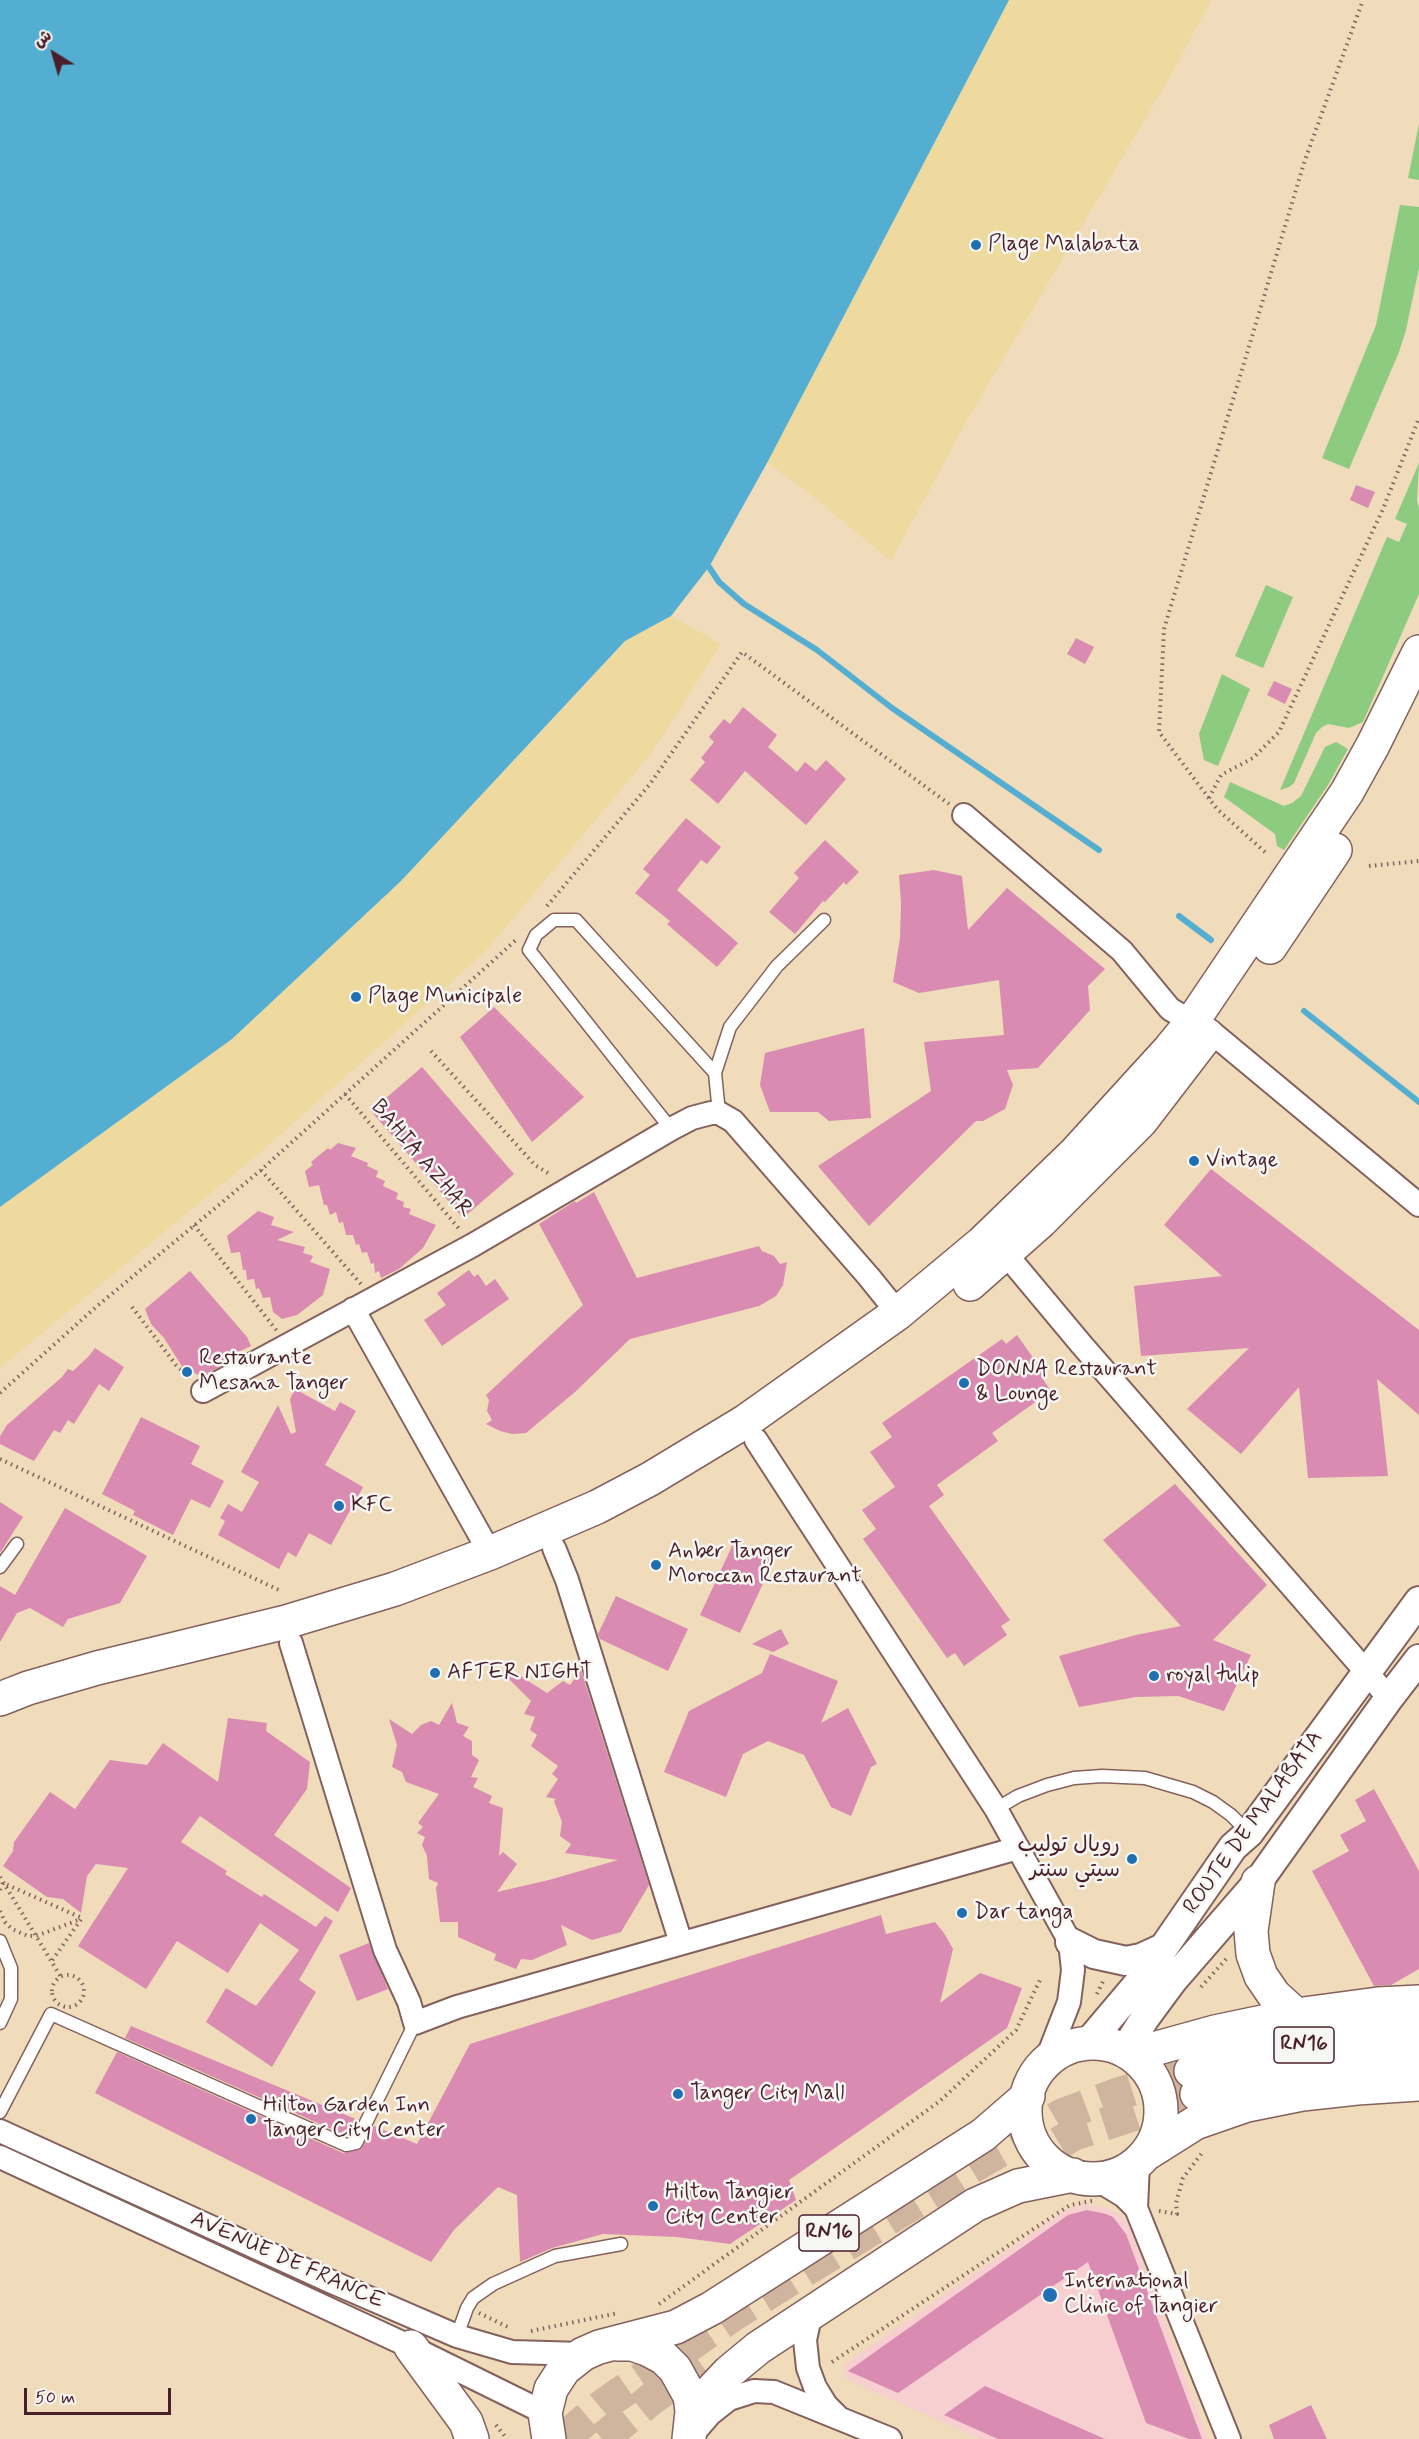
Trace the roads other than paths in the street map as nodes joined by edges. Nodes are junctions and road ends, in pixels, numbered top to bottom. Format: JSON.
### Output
{"nodes":[{"id":1,"x":1419,"y":652,"type":"edge"},
{"id":2,"x":1419,"y":703,"type":"edge"},
{"id":3,"x":964,"y":815,"type":"road end"},
{"id":4,"x":1294,"y":894,"type":"junction"},
{"id":5,"x":824,"y":920,"type":"dead end"},
{"id":6,"x":1208,"y":1018,"type":"junction"},
{"id":7,"x":715,"y":1073,"type":"junction"},
{"id":8,"x":718,"y":1113,"type":"junction"},
{"id":9,"x":671,"y":1129,"type":"junction"},
{"id":10,"x":1419,"y":1205,"type":"edge"},
{"id":11,"x":1005,"y":1253,"type":"junction"},
{"id":12,"x":353,"y":1309,"type":"junction"},
{"id":13,"x":898,"y":1313,"type":"junction"},
{"id":14,"x":203,"y":1390,"type":"road end"},
{"id":15,"x":756,"y":1440,"type":"junction"},
{"id":16,"x":17,"y":1544,"type":"dead end"},
{"id":17,"x":554,"y":1548,"type":"junction"},
{"id":18,"x":490,"y":1553,"type":"junction"},
{"id":19,"x":0,"y":1567,"type":"edge"},
{"id":20,"x":1419,"y":1601,"type":"edge"},
{"id":21,"x":291,"y":1643,"type":"junction"},
{"id":22,"x":1419,"y":1659,"type":"edge"},
{"id":23,"x":1366,"y":1671,"type":"junction"},
{"id":24,"x":1389,"y":1698,"type":"junction"},
{"id":25,"x":0,"y":1699,"type":"edge"},
{"id":26,"x":0,"y":1723,"type":"edge"},
{"id":27,"x":996,"y":1809,"type":"junction"},
{"id":28,"x":1249,"y":1833,"type":"junction"},
{"id":29,"x":1018,"y":1848,"type":"junction"},
{"id":30,"x":1258,"y":1882,"type":"junction"},
{"id":31,"x":0,"y":1941,"type":"edge"},
{"id":32,"x":1070,"y":1942,"type":"junction"},
{"id":33,"x":681,"y":1943,"type":"junction"},
{"id":34,"x":1163,"y":1948,"type":"junction"},
{"id":35,"x":1419,"y":2002,"type":"edge"},
{"id":36,"x":1296,"y":2015,"type":"junction"},
{"id":37,"x":0,"y":2023,"type":"edge"},
{"id":38,"x":415,"y":2023,"type":"junction"},
{"id":39,"x":1419,"y":2030,"type":"edge"},
{"id":40,"x":1087,"y":2044,"type":"junction"},
{"id":41,"x":1128,"y":2053,"type":"junction"},
{"id":42,"x":1419,"y":2056,"type":"edge"},
{"id":43,"x":1045,"y":2064,"type":"junction"},
{"id":44,"x":1419,"y":2084,"type":"edge"},
{"id":45,"x":1028,"y":2096,"type":"junction"},
{"id":46,"x":0,"y":2112,"type":"edge"},
{"id":47,"x":0,"y":2131,"type":"edge"},
{"id":48,"x":0,"y":2157,"type":"edge"},
{"id":49,"x":1142,"y":2158,"type":"junction"},
{"id":50,"x":1084,"y":2177,"type":"junction"},
{"id":51,"x":1136,"y":2208,"type":"junction"},
{"id":52,"x":621,"y":2244,"type":"dead end"},
{"id":53,"x":812,"y":2312,"type":"junction"},
{"id":54,"x":457,"y":2336,"type":"junction"},
{"id":55,"x":616,"y":2344,"type":"junction"},
{"id":56,"x":411,"y":2347,"type":"junction"},
{"id":57,"x":583,"y":2354,"type":"junction"},
{"id":58,"x":841,"y":2419,"type":"junction"},
{"id":59,"x":541,"y":2428,"type":"edge"},
{"id":60,"x":690,"y":2430,"type":"edge"},
{"id":61,"x":472,"y":2439,"type":"edge"},
{"id":62,"x":890,"y":2439,"type":"edge"},
{"id":63,"x":1229,"y":2439,"type":"edge"}],
"edges":[{"from":1,"to":4,"type":"main road"},
{"from":2,"to":4,"type":"main road"},
{"from":3,"to":6,"type":"street"},
{"from":4,"to":6,"type":"main road"},
{"from":5,"to":7,"type":"lane"},
{"from":6,"to":10,"type":"street"},
{"from":6,"to":11,"type":"main road"},
{"from":6,"to":13,"type":"main road"},
{"from":7,"to":8,"type":"lane"},
{"from":7,"to":9,"type":"lane"},
{"from":8,"to":9,"type":"street"},
{"from":8,"to":13,"type":"street"},
{"from":9,"to":12,"type":"street"},
{"from":11,"to":15,"type":"main road"},
{"from":11,"to":23,"type":"street"},
{"from":12,"to":14,"type":"street"},
{"from":12,"to":18,"type":"street"},
{"from":13,"to":18,"type":"main road"},
{"from":15,"to":17,"type":"main road"},
{"from":15,"to":27,"type":"street"},
{"from":16,"to":19,"type":"lane"},
{"from":17,"to":21,"type":"main road"},
{"from":17,"to":33,"type":"street"},
{"from":18,"to":25,"type":"main road"},
{"from":20,"to":23,"type":"street","name":"ROUTE DE MALABATA"},
{"from":21,"to":26,"type":"main road"},
{"from":21,"to":38,"type":"street"},
{"from":22,"to":24,"type":"street","name":"ROUTE DE MALABATA"},
{"from":23,"to":24,"type":"street"},
{"from":23,"to":28,"type":"street","name":"ROUTE DE MALABATA"},
{"from":24,"to":30,"type":"street","name":"ROUTE DE MALABATA"},
{"from":27,"to":28,"type":"lane"},
{"from":27,"to":29,"type":"street"},
{"from":28,"to":34,"type":"street","name":"ROUTE DE MALABATA"},
{"from":29,"to":32,"type":"street"},
{"from":29,"to":33,"type":"street"},
{"from":30,"to":36,"type":"main road"},
{"from":30,"to":41,"type":"street","name":"ROUTE DE MALABATA"},
{"from":31,"to":37,"type":"lane"},
{"from":32,"to":34,"type":"street"},
{"from":32,"to":43,"type":"street"},
{"from":33,"to":38,"type":"street"},
{"from":34,"to":40,"type":"street","name":"ROUTE DE MALABATA"},
{"from":35,"to":36,"type":"main road","number":"RN16"},
{"from":36,"to":41,"type":"main road","number":"RN16"},
{"from":38,"to":46,"type":"lane"},
{"from":39,"to":42,"type":"main road","name":"RN16","number":"RN16"},
{"from":40,"to":41,"type":"main road","number":"RN16"},
{"from":40,"to":43,"type":"main road","number":"RN16"},
{"from":41,"to":49,"type":"main road"},
{"from":43,"to":45,"type":"main road","number":"RN16"},
{"from":44,"to":49,"type":"main road","number":"RN16"},
{"from":45,"to":50,"type":"main road","number":"RN16"},
{"from":45,"to":55,"type":"main road","number":"RN16"},
{"from":47,"to":54,"type":"street","name":"AVENUE DE FRANCE"},
{"from":48,"to":56,"type":"street","name":"AVENUE DE FRANCE"},
{"from":49,"to":50,"type":"main road","number":"RN16"},
{"from":49,"to":51,"type":"street"},
{"from":50,"to":51,"type":"street"},
{"from":50,"to":53,"type":"main road","number":"RN16"},
{"from":51,"to":63,"type":"street"},
{"from":52,"to":54,"type":"lane"},
{"from":53,"to":58,"type":"street"},
{"from":53,"to":60,"type":"main road","number":"RN16"},
{"from":54,"to":57,"type":"street","name":"AVENUE DE FRANCE"},
{"from":55,"to":57,"type":"main road","number":"RN16"},
{"from":55,"to":60,"type":"main road","number":"RN16"},
{"from":56,"to":59,"type":"street","name":"AVENUE DE FRANCE"},
{"from":56,"to":61,"type":"main road"},
{"from":57,"to":59,"type":"main road","number":"RN16"},
{"from":58,"to":60,"type":"street"},
{"from":58,"to":62,"type":"street"}]}
